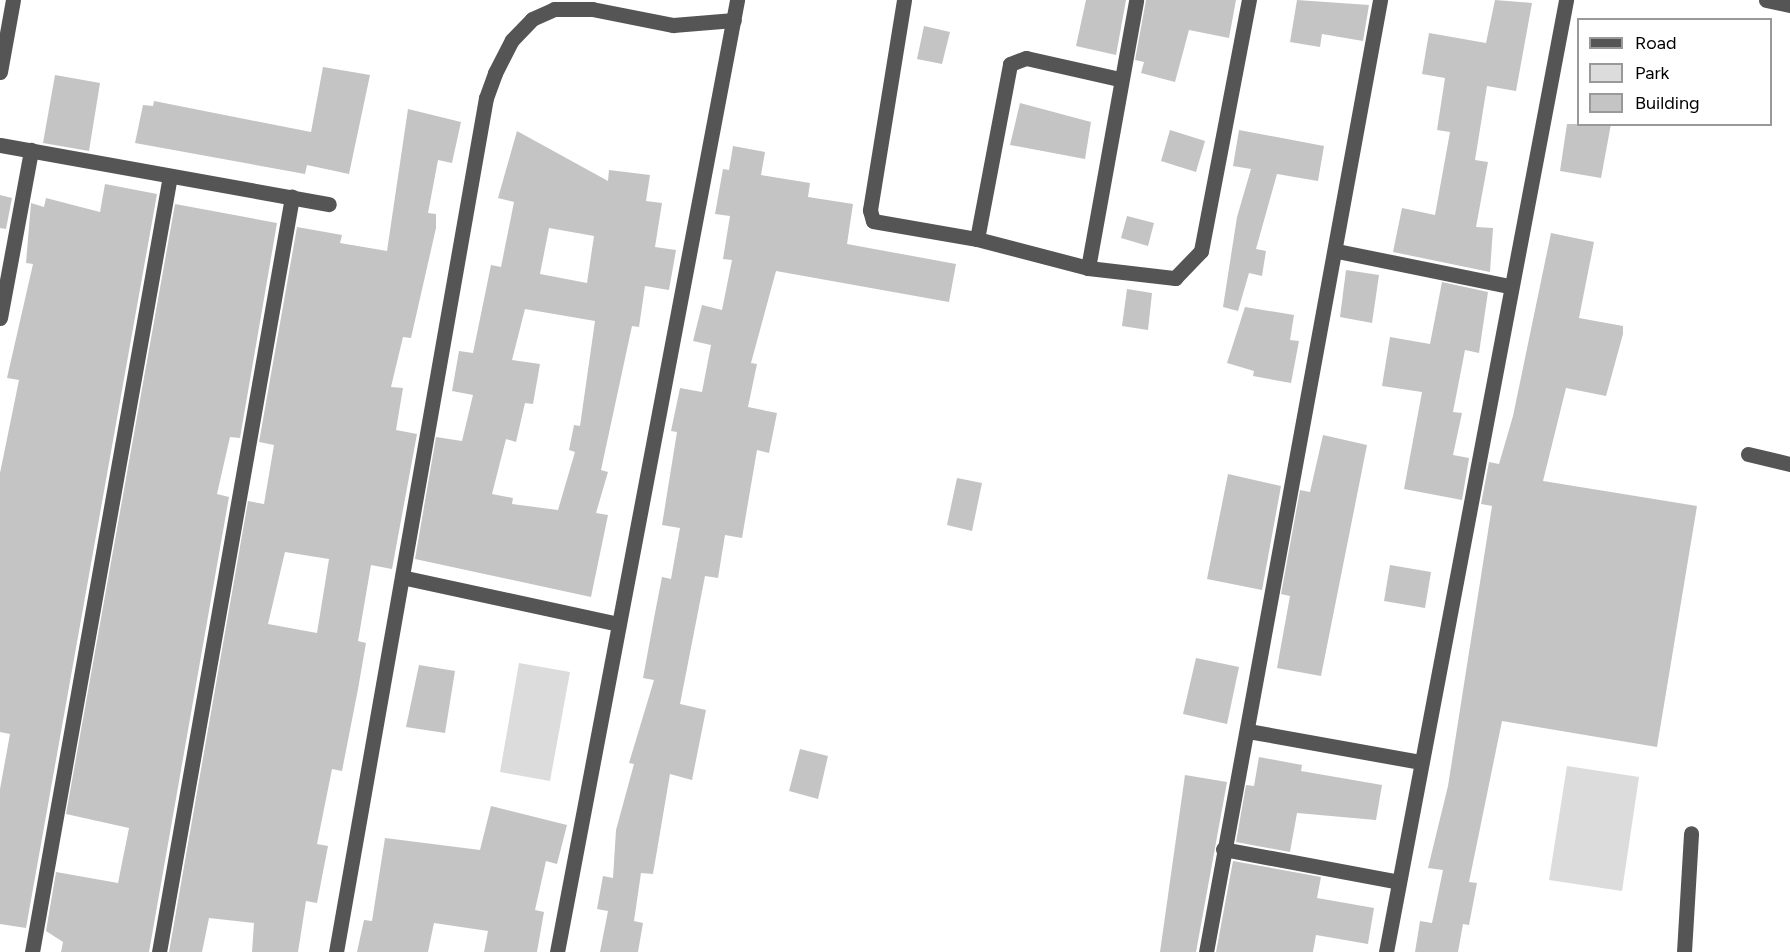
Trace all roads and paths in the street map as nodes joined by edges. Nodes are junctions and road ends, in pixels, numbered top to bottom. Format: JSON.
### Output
{"nodes":[{"id":1,"x":13,"y":0,"type":"edge"},
{"id":2,"x":737,"y":0,"type":"edge"},
{"id":3,"x":904,"y":0,"type":"edge"},
{"id":4,"x":1136,"y":0,"type":"edge"},
{"id":5,"x":1249,"y":0,"type":"edge"},
{"id":6,"x":1380,"y":0,"type":"edge"},
{"id":7,"x":1566,"y":0,"type":"edge"},
{"id":8,"x":1766,"y":0,"type":"edge"},
{"id":9,"x":1790,"y":5,"type":"edge"},
{"id":10,"x":734,"y":20,"type":"junction"},
{"id":11,"x":0,"y":72,"type":"edge"},
{"id":12,"x":1119,"y":80,"type":"junction"},
{"id":13,"x":0,"y":145,"type":"edge"},
{"id":14,"x":31,"y":150,"type":"junction"},
{"id":15,"x":170,"y":176,"type":"junction"},
{"id":16,"x":292,"y":197,"type":"junction"},
{"id":17,"x":329,"y":204,"type":"dead end"},
{"id":18,"x":977,"y":239,"type":"junction"},
{"id":19,"x":1337,"y":251,"type":"junction"},
{"id":20,"x":1089,"y":268,"type":"junction"},
{"id":21,"x":1509,"y":286,"type":"junction"},
{"id":22,"x":0,"y":318,"type":"edge"},
{"id":23,"x":1748,"y":454,"type":"dead end"},
{"id":24,"x":1790,"y":464,"type":"edge"},
{"id":25,"x":406,"y":578,"type":"junction"},
{"id":26,"x":615,"y":623,"type":"junction"},
{"id":27,"x":1248,"y":730,"type":"junction"},
{"id":28,"x":1421,"y":762,"type":"junction"},
{"id":29,"x":1691,"y":833,"type":"dead end"},
{"id":30,"x":1223,"y":849,"type":"junction"},
{"id":31,"x":1399,"y":882,"type":"junction"},
{"id":32,"x":32,"y":952,"type":"edge"},
{"id":33,"x":159,"y":952,"type":"edge"},
{"id":34,"x":336,"y":952,"type":"edge"},
{"id":35,"x":557,"y":952,"type":"edge"},
{"id":36,"x":1206,"y":952,"type":"edge"},
{"id":37,"x":1386,"y":952,"type":"edge"},
{"id":38,"x":1684,"y":952,"type":"edge"}],
"edges":[{"from":1,"to":11,"type":"street"},
{"from":2,"to":10,"type":"street"},
{"from":3,"to":18,"type":"street"},
{"from":4,"to":12,"type":"street"},
{"from":5,"to":20,"type":"street"},
{"from":6,"to":19,"type":"street"},
{"from":7,"to":21,"type":"street"},
{"from":8,"to":9,"type":"street"},
{"from":10,"to":25,"type":"street"},
{"from":10,"to":26,"type":"street"},
{"from":12,"to":18,"type":"street"},
{"from":12,"to":20,"type":"street"},
{"from":13,"to":14,"type":"street"},
{"from":14,"to":15,"type":"street"},
{"from":14,"to":22,"type":"street"},
{"from":15,"to":16,"type":"street"},
{"from":15,"to":32,"type":"street"},
{"from":16,"to":17,"type":"street"},
{"from":16,"to":33,"type":"street"},
{"from":18,"to":20,"type":"street"},
{"from":19,"to":21,"type":"street"},
{"from":19,"to":27,"type":"street"},
{"from":21,"to":28,"type":"street"},
{"from":23,"to":24,"type":"street"},
{"from":25,"to":26,"type":"street"},
{"from":25,"to":34,"type":"street"},
{"from":26,"to":35,"type":"street"},
{"from":27,"to":28,"type":"street"},
{"from":27,"to":30,"type":"street"},
{"from":28,"to":31,"type":"street"},
{"from":29,"to":38,"type":"street"},
{"from":30,"to":31,"type":"street"},
{"from":30,"to":36,"type":"street"},
{"from":31,"to":37,"type":"street"}]}
